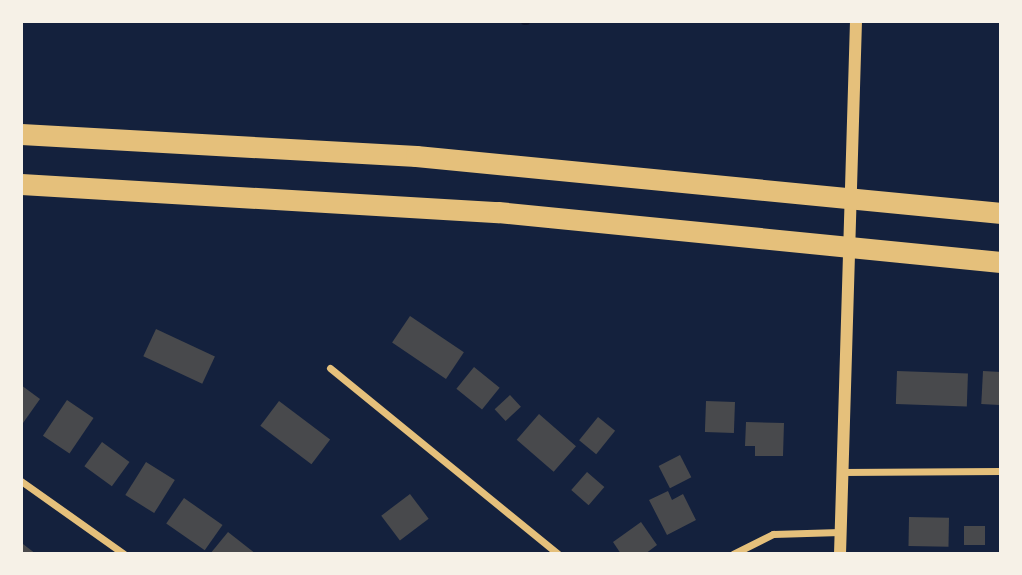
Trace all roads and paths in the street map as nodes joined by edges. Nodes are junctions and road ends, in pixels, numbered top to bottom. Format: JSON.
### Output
{"nodes":[{"id":1,"x":856,"y":21,"type":"edge"},
{"id":2,"x":21,"y":134,"type":"edge"},
{"id":3,"x":21,"y":184,"type":"edge"},
{"id":4,"x":1001,"y":213,"type":"edge"},
{"id":5,"x":1001,"y":262,"type":"edge"},
{"id":6,"x":330,"y":368,"type":"dead end"},
{"id":7,"x":1001,"y":471,"type":"edge"},
{"id":8,"x":842,"y":472,"type":"junction"},
{"id":9,"x":21,"y":481,"type":"edge"},
{"id":10,"x":841,"y":532,"type":"junction"},
{"id":11,"x":124,"y":554,"type":"edge"},
{"id":12,"x":558,"y":554,"type":"edge"},
{"id":13,"x":733,"y":554,"type":"edge"},
{"id":14,"x":840,"y":554,"type":"edge"}],
"edges":[{"from":1,"to":8,"type":"street"},
{"from":2,"to":4,"type":"highway"},
{"from":3,"to":5,"type":"highway"},
{"from":6,"to":12,"type":"street"},
{"from":7,"to":8,"type":"street"},
{"from":8,"to":10,"type":"street"},
{"from":9,"to":11,"type":"street"},
{"from":10,"to":13,"type":"street"},
{"from":10,"to":14,"type":"street"}]}
